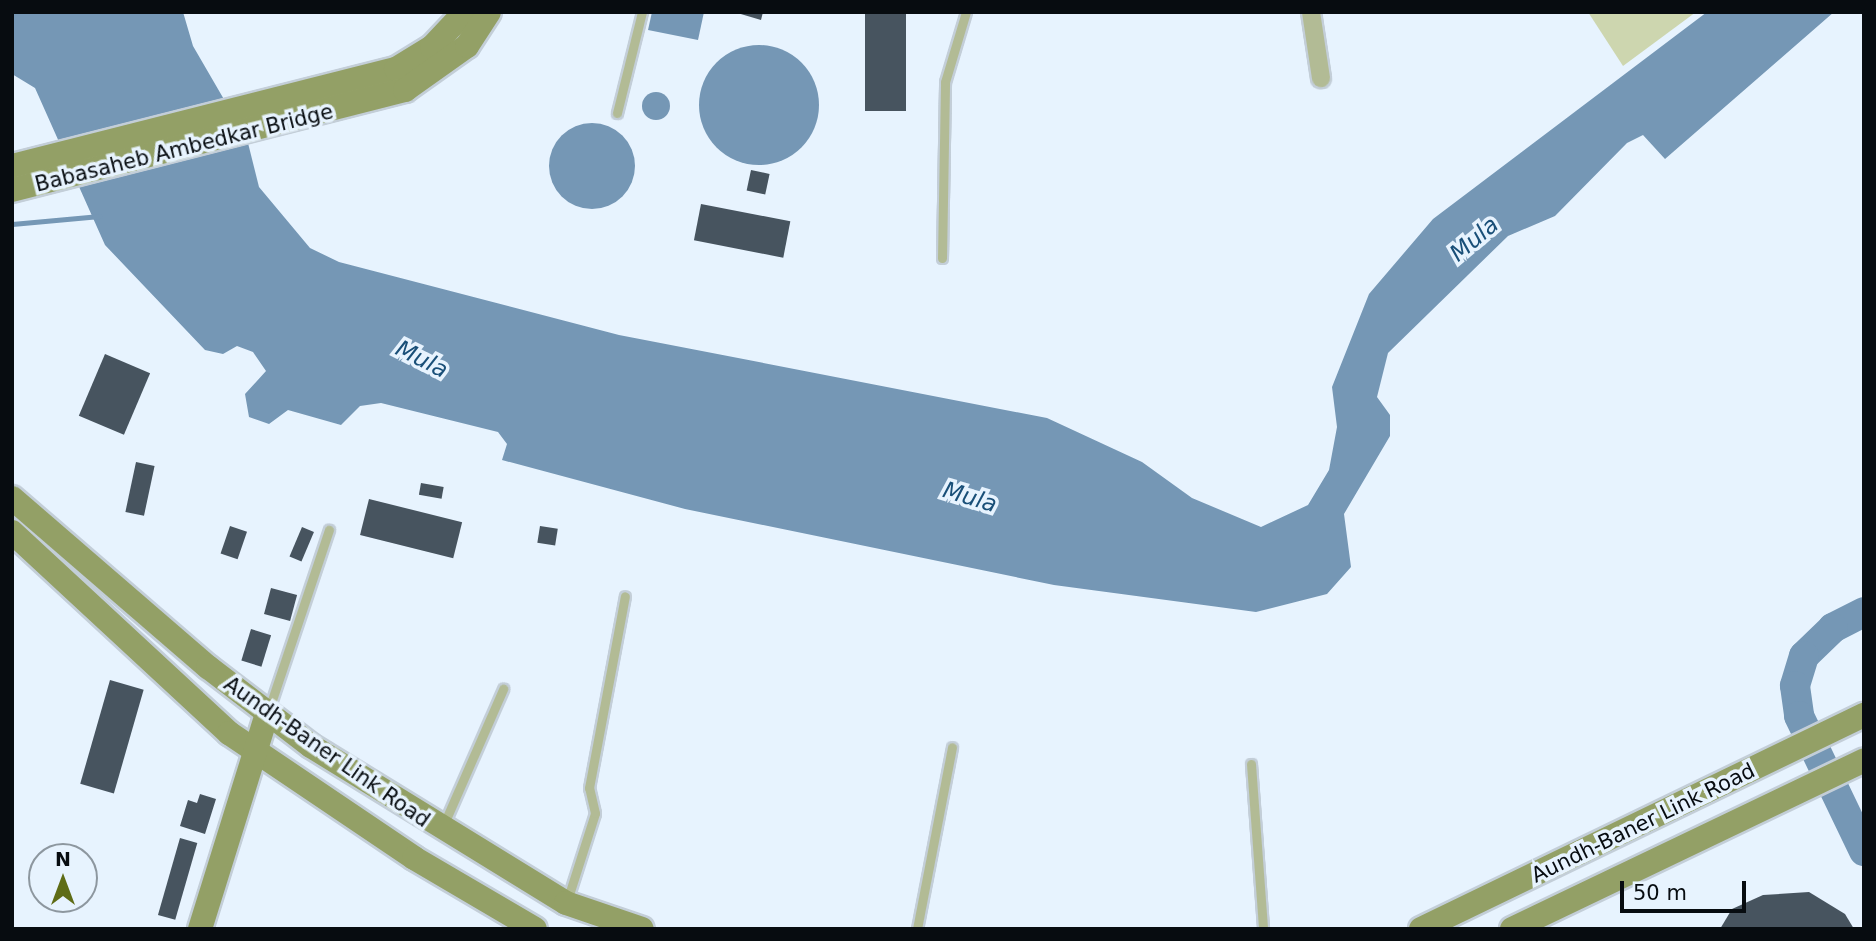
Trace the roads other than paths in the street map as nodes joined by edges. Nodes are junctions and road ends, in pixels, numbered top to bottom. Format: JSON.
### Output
{"nodes":[{"id":1,"x":465,"y":12,"type":"edge"},
{"id":2,"x":489,"y":12,"type":"edge"},
{"id":3,"x":642,"y":12,"type":"edge"},
{"id":4,"x":967,"y":12,"type":"edge"},
{"id":5,"x":1311,"y":12,"type":"edge"},
{"id":6,"x":1321,"y":78,"type":"dead end"},
{"id":7,"x":352,"y":96,"type":"junction"},
{"id":8,"x":617,"y":113,"type":"dead end"},
{"id":9,"x":12,"y":166,"type":"edge"},
{"id":10,"x":12,"y":190,"type":"edge"},
{"id":11,"x":942,"y":258,"type":"dead end"},
{"id":12,"x":12,"y":498,"type":"edge"},
{"id":13,"x":329,"y":530,"type":"dead end"},
{"id":14,"x":12,"y":532,"type":"edge"},
{"id":15,"x":625,"y":596,"type":"dead end"},
{"id":16,"x":503,"y":689,"type":"dead end"},
{"id":17,"x":267,"y":714,"type":"junction"},
{"id":18,"x":1864,"y":715,"type":"edge"},
{"id":19,"x":952,"y":747,"type":"dead end"},
{"id":20,"x":255,"y":752,"type":"junction"},
{"id":21,"x":1864,"y":760,"type":"edge"},
{"id":22,"x":1251,"y":764,"type":"dead end"},
{"id":23,"x":441,"y":830,"type":"junction"},
{"id":24,"x":566,"y":903,"type":"junction"},
{"id":25,"x":200,"y":929,"type":"edge"},
{"id":26,"x":535,"y":929,"type":"edge"},
{"id":27,"x":642,"y":929,"type":"edge"},
{"id":28,"x":917,"y":929,"type":"edge"},
{"id":29,"x":1263,"y":929,"type":"edge"},
{"id":30,"x":1421,"y":929,"type":"edge"},
{"id":31,"x":1512,"y":929,"type":"edge"}],
"edges":[{"from":1,"to":7,"type":"main road"},
{"from":2,"to":7,"type":"main road"},
{"from":3,"to":8,"type":"lane"},
{"from":4,"to":11,"type":"lane"},
{"from":5,"to":6,"type":"street"},
{"from":7,"to":9,"type":"main road","name":"Babasaheb Ambedkar Bridge"},
{"from":7,"to":10,"type":"main road","name":"Babasaheb Ambedkar Bridge"},
{"from":12,"to":17,"type":"main road","name":"Aundh-Baner Link Road"},
{"from":13,"to":17,"type":"lane"},
{"from":14,"to":20,"type":"main road","name":"Aundh-Baner Link Road"},
{"from":15,"to":24,"type":"lane"},
{"from":16,"to":23,"type":"lane"},
{"from":17,"to":20,"type":"main road"},
{"from":17,"to":23,"type":"main road","name":"Aundh-Baner Link Road"},
{"from":18,"to":30,"type":"main road","name":"Aundh-Baner Link Road"},
{"from":19,"to":28,"type":"lane"},
{"from":20,"to":25,"type":"main road"},
{"from":20,"to":26,"type":"main road","name":"Aundh-Baner Link Road"},
{"from":21,"to":31,"type":"main road","name":"Aundh-Baner Link Road"},
{"from":22,"to":29,"type":"lane"},
{"from":23,"to":24,"type":"main road","name":"Aundh-Baner Link Road"},
{"from":24,"to":27,"type":"main road","name":"Aundh-Baner Link Road"}]}
